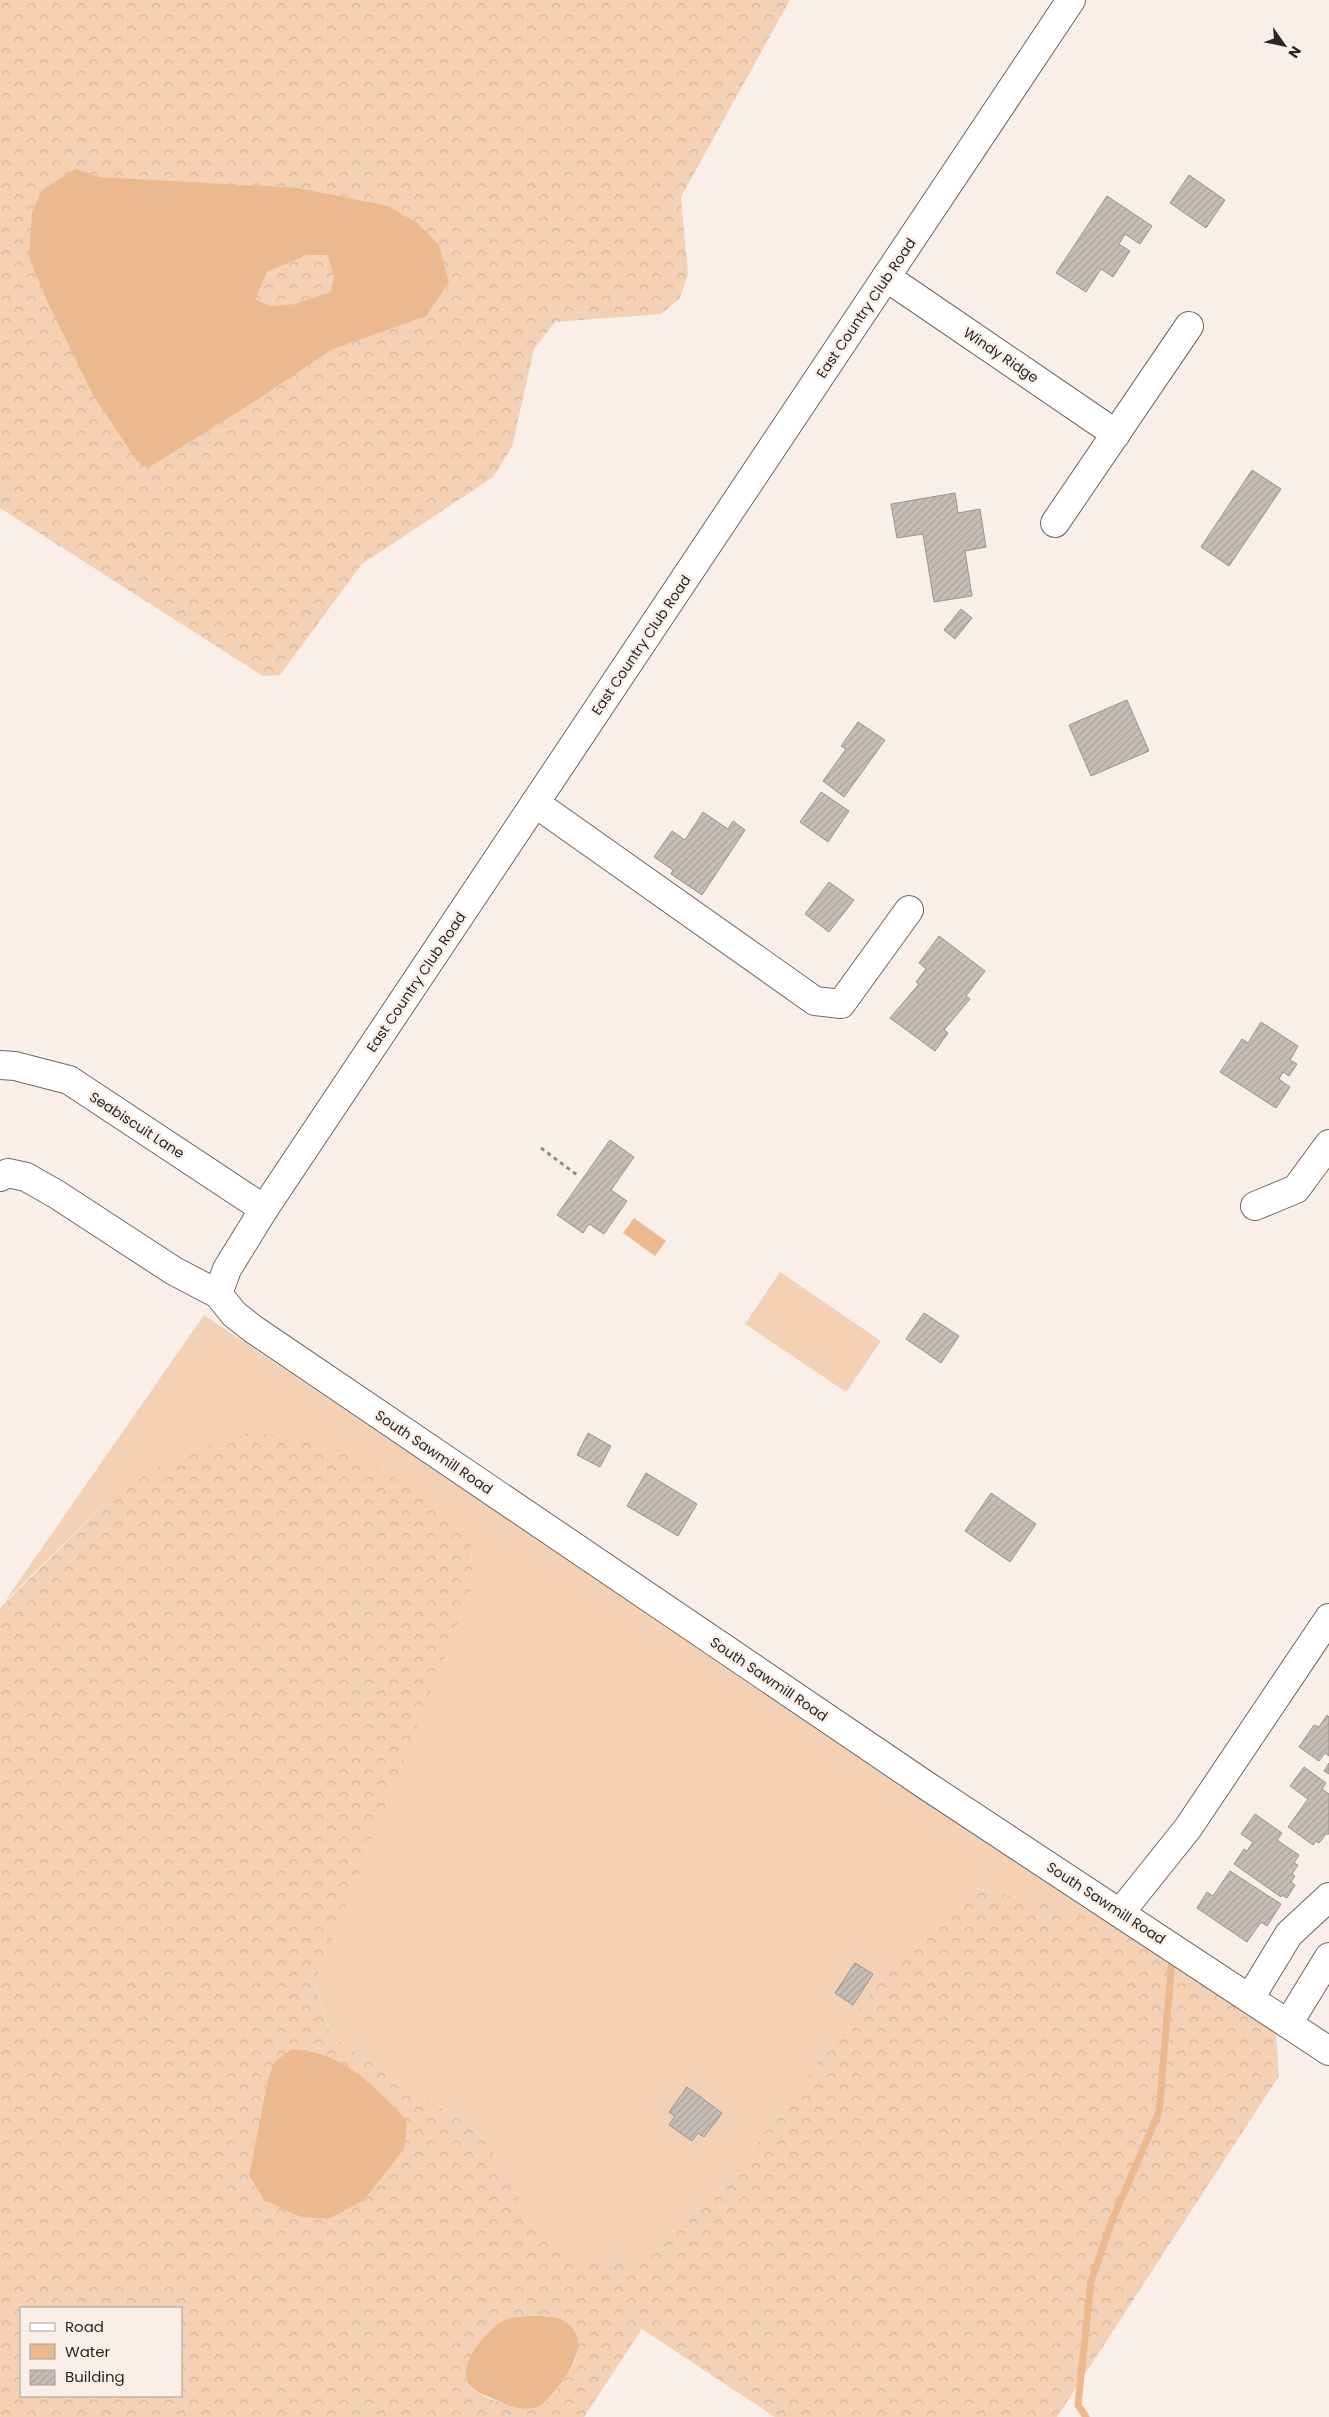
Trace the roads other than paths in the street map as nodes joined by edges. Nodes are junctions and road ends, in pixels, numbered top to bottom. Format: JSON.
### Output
{"nodes":[{"id":1,"x":1071,"y":0,"type":"edge"},
{"id":2,"x":886,"y":277,"type":"junction"},
{"id":3,"x":1189,"y":326,"type":"dead end"},
{"id":4,"x":1116,"y":434,"type":"junction"},
{"id":5,"x":1055,"y":523,"type":"dead end"},
{"id":6,"x":535,"y":803,"type":"junction"},
{"id":7,"x":909,"y":910,"type":"dead end"},
{"id":8,"x":0,"y":1065,"type":"edge"},
{"id":9,"x":1329,"y":1144,"type":"edge"},
{"id":10,"x":0,"y":1177,"type":"edge"},
{"id":11,"x":1255,"y":1206,"type":"dead end"},
{"id":12,"x":264,"y":1209,"type":"junction"},
{"id":13,"x":218,"y":1294,"type":"junction"},
{"id":14,"x":1329,"y":1618,"type":"edge"},
{"id":15,"x":1329,"y":1644,"type":"edge"},
{"id":16,"x":1200,"y":1844,"type":"dead end"},
{"id":17,"x":1329,"y":1897,"type":"edge"},
{"id":18,"x":1120,"y":1913,"type":"junction"},
{"id":19,"x":1329,"y":1957,"type":"edge"},
{"id":20,"x":1250,"y":1998,"type":"junction"},
{"id":21,"x":1288,"y":2024,"type":"junction"},
{"id":22,"x":1329,"y":2051,"type":"edge"}],
"edges":[{"from":1,"to":2,"type":"street","name":"East Country Club Road"},
{"from":2,"to":4,"type":"street","name":"Windy Ridge"},
{"from":2,"to":6,"type":"street","name":"East Country Club Road"},
{"from":3,"to":4,"type":"street"},
{"from":4,"to":5,"type":"street"},
{"from":6,"to":7,"type":"street"},
{"from":6,"to":12,"type":"street","name":"East Country Club Road"},
{"from":8,"to":12,"type":"street","name":"Seabiscuit Lane"},
{"from":9,"to":11,"type":"street"},
{"from":10,"to":13,"type":"street"},
{"from":12,"to":13,"type":"street","name":"East Country Club Road"},
{"from":13,"to":18,"type":"street","name":"South Sawmill Road"},
{"from":14,"to":18,"type":"street"},
{"from":15,"to":16,"type":"street"},
{"from":17,"to":20,"type":"street"},
{"from":18,"to":20,"type":"street","name":"South Sawmill Road"},
{"from":19,"to":21,"type":"street"},
{"from":20,"to":21,"type":"street","name":"South Sawmill Road"},
{"from":21,"to":22,"type":"street","name":"South Sawmill Road"}]}
